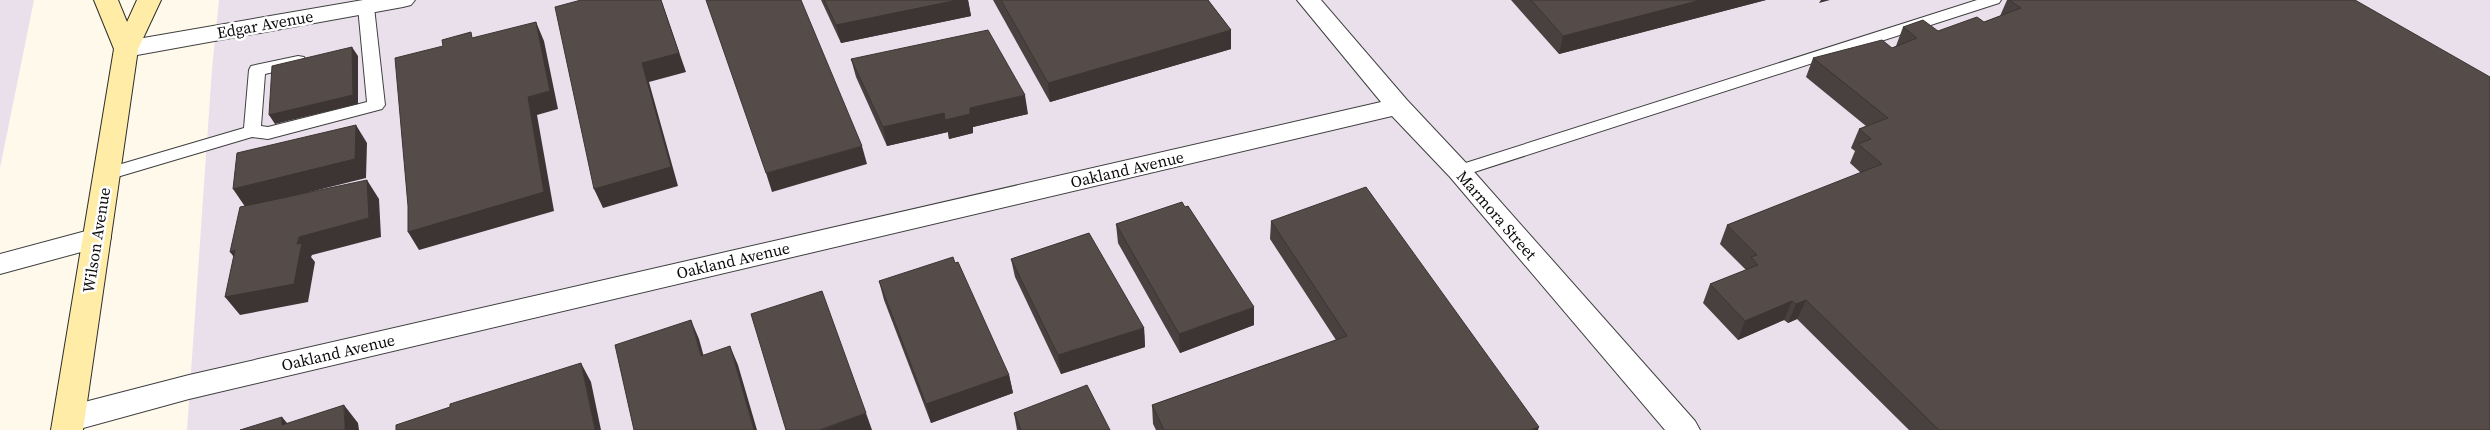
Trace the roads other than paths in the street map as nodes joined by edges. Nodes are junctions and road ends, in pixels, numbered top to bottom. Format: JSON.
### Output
{"nodes":[{"id":1,"x":106,"y":0,"type":"edge"},
{"id":2,"x":149,"y":0,"type":"edge"},
{"id":3,"x":403,"y":0,"type":"edge"},
{"id":4,"x":1308,"y":0,"type":"edge"},
{"id":5,"x":1994,"y":0,"type":"edge"},
{"id":6,"x":366,"y":7,"type":"junction"},
{"id":7,"x":370,"y":44,"type":"junction"},
{"id":8,"x":351,"y":48,"type":"edge"},
{"id":9,"x":126,"y":49,"type":"junction"},
{"id":10,"x":313,"y":57,"type":"edge"},
{"id":11,"x":1398,"y":106,"type":"junction"},
{"id":12,"x":252,"y":131,"type":"junction"},
{"id":13,"x":1459,"y":171,"type":"junction"},
{"id":14,"x":107,"y":174,"type":"junction"},
{"id":15,"x":97,"y":238,"type":"junction"},
{"id":16,"x":0,"y":264,"type":"edge"},
{"id":17,"x":68,"y":424,"type":"edge"},
{"id":18,"x":1684,"y":430,"type":"edge"}],
"edges":[{"from":1,"to":9,"type":"main road"},
{"from":2,"to":9,"type":"main road","name":"Wilson Avenue"},
{"from":3,"to":6,"type":"street","name":"Edgar Avenue"},
{"from":4,"to":11,"type":"street","name":"Marmora Street"},
{"from":5,"to":13,"type":"lane"},
{"from":6,"to":7,"type":"lane"},
{"from":6,"to":9,"type":"street","name":"Edgar Avenue"},
{"from":7,"to":8,"type":"lane"},
{"from":7,"to":12,"type":"lane"},
{"from":9,"to":14,"type":"main road","name":"Wilson Avenue"},
{"from":10,"to":12,"type":"lane"},
{"from":11,"to":13,"type":"street","name":"Marmora Street"},
{"from":11,"to":17,"type":"street","name":"Oakland Avenue"},
{"from":12,"to":14,"type":"lane"},
{"from":13,"to":18,"type":"street","name":"Marmora Street"},
{"from":14,"to":15,"type":"main road","name":"Wilson Avenue"},
{"from":15,"to":16,"type":"street"},
{"from":15,"to":17,"type":"main road","name":"Wilson Avenue"}]}
